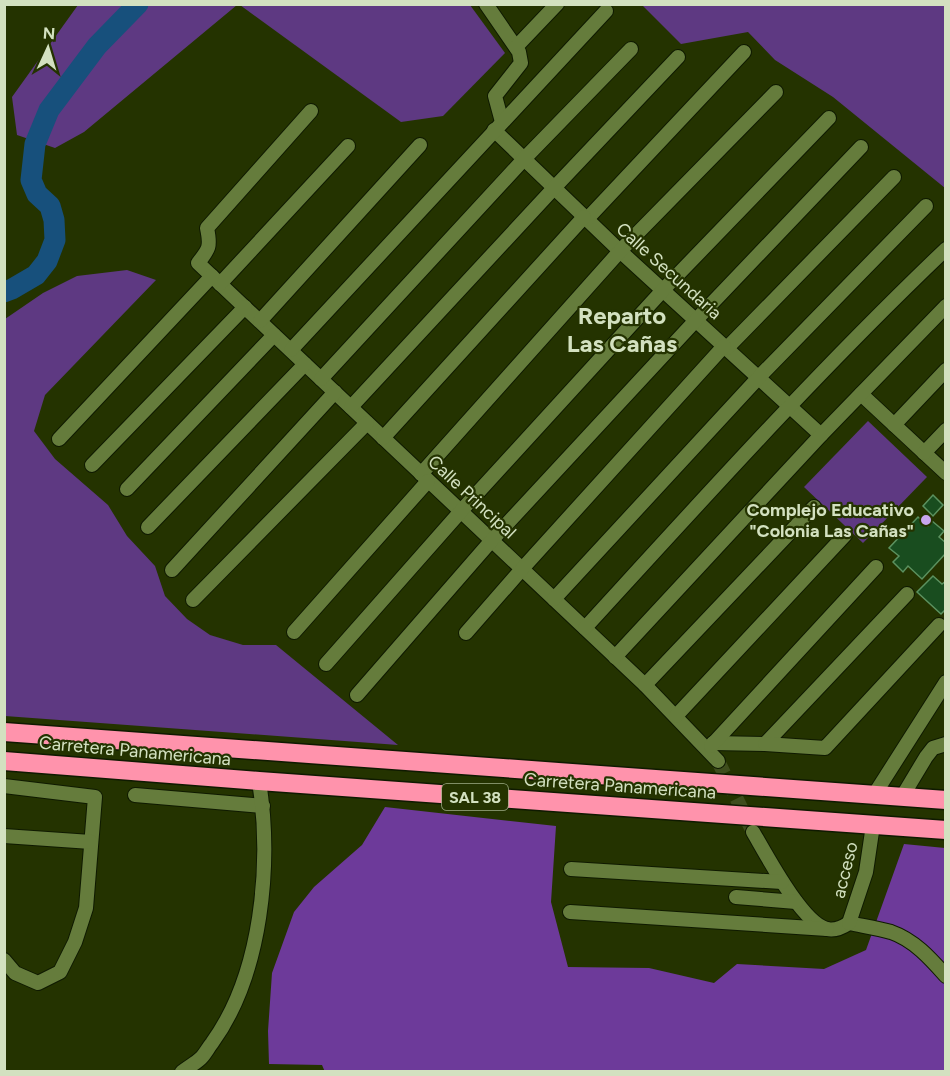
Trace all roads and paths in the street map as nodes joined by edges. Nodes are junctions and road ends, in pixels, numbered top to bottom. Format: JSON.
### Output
{"nodes":[{"id":1,"x":557,"y":4,"type":"edge"},
{"id":2,"x":489,"y":6,"type":"edge"},
{"id":3,"x":606,"y":11,"type":"dead end"},
{"id":4,"x":516,"y":47,"type":"junction"},
{"id":5,"x":631,"y":49,"type":"dead end"},
{"id":6,"x":744,"y":52,"type":"dead end"},
{"id":7,"x":678,"y":57,"type":"dead end"},
{"id":8,"x":776,"y":92,"type":"dead end"},
{"id":9,"x":311,"y":111,"type":"dead end"},
{"id":10,"x":829,"y":118,"type":"dead end"},
{"id":11,"x":498,"y":126,"type":"junction"},
{"id":12,"x":420,"y":145,"type":"dead end"},
{"id":13,"x":348,"y":146,"type":"dead end"},
{"id":14,"x":861,"y":147,"type":"dead end"},
{"id":15,"x":524,"y":159,"type":"junction"},
{"id":16,"x":894,"y":177,"type":"dead end"},
{"id":17,"x":554,"y":188,"type":"junction"},
{"id":18,"x":926,"y":206,"type":"dead end"},
{"id":19,"x":585,"y":218,"type":"junction"},
{"id":20,"x":945,"y":249,"type":"edge"},
{"id":21,"x":620,"y":252,"type":"junction"},
{"id":22,"x":216,"y":280,"type":"junction"},
{"id":23,"x":663,"y":290,"type":"junction"},
{"id":24,"x":945,"y":306,"type":"edge"},
{"id":25,"x":245,"y":307,"type":"junction"},
{"id":26,"x":696,"y":320,"type":"junction"},
{"id":27,"x":260,"y":321,"type":"junction"},
{"id":28,"x":274,"y":335,"type":"junction"},
{"id":29,"x":726,"y":347,"type":"junction"},
{"id":30,"x":291,"y":350,"type":"junction"},
{"id":31,"x":305,"y":364,"type":"junction"},
{"id":32,"x":945,"y":370,"type":"edge"},
{"id":33,"x":759,"y":377,"type":"junction"},
{"id":34,"x":321,"y":379,"type":"junction"},
{"id":35,"x":335,"y":392,"type":"junction"},
{"id":36,"x":861,"y":394,"type":"junction"},
{"id":37,"x":789,"y":405,"type":"junction"},
{"id":38,"x":351,"y":407,"type":"junction"},
{"id":39,"x":367,"y":423,"type":"junction"},
{"id":40,"x":894,"y":425,"type":"junction"},
{"id":41,"x":945,"y":430,"type":"edge"},
{"id":42,"x":821,"y":435,"type":"junction"},
{"id":43,"x":383,"y":438,"type":"junction"},
{"id":44,"x":59,"y":439,"type":"dead end"},
{"id":45,"x":924,"y":453,"type":"junction"},
{"id":46,"x":92,"y":465,"type":"dead end"},
{"id":47,"x":945,"y":473,"type":"edge"},
{"id":48,"x":425,"y":477,"type":"junction"},
{"id":49,"x":127,"y":489,"type":"dead end"},
{"id":50,"x":814,"y":507,"type":"dead end"},
{"id":51,"x":461,"y":511,"type":"junction"},
{"id":52,"x":148,"y":527,"type":"dead end"},
{"id":53,"x":845,"y":535,"type":"dead end"},
{"id":54,"x":492,"y":540,"type":"junction"},
{"id":55,"x":876,"y":567,"type":"dead end"},
{"id":56,"x":522,"y":569,"type":"junction"},
{"id":57,"x":172,"y":570,"type":"dead end"},
{"id":58,"x":907,"y":594,"type":"dead end"},
{"id":59,"x":193,"y":600,"type":"dead end"},
{"id":60,"x":554,"y":600,"type":"junction"},
{"id":61,"x":939,"y":625,"type":"dead end"},
{"id":62,"x":585,"y":628,"type":"junction"},
{"id":63,"x":294,"y":632,"type":"dead end"},
{"id":64,"x":466,"y":633,"type":"dead end"},
{"id":65,"x":615,"y":657,"type":"junction"},
{"id":66,"x":326,"y":664,"type":"dead end"},
{"id":67,"x":945,"y":682,"type":"edge"},
{"id":68,"x":645,"y":685,"type":"junction"},
{"id":69,"x":357,"y":695,"type":"dead end"},
{"id":70,"x":676,"y":716,"type":"junction"},
{"id":71,"x":4,"y":732,"type":"edge"},
{"id":72,"x":765,"y":744,"type":"junction"},
{"id":73,"x":945,"y":744,"type":"edge"},
{"id":74,"x":710,"y":747,"type":"junction"},
{"id":75,"x":342,"y":757,"type":"junction"},
{"id":76,"x":4,"y":761,"type":"edge"},
{"id":77,"x":718,"y":761,"type":"tunnel mouth"},
{"id":78,"x":259,"y":782,"type":"junction"},
{"id":79,"x":4,"y":786,"type":"edge"},
{"id":80,"x":341,"y":787,"type":"junction"},
{"id":81,"x":760,"y":787,"type":"junction"},
{"id":82,"x":135,"y":795,"type":"dead end"},
{"id":83,"x":874,"y":795,"type":"junction"},
{"id":84,"x":902,"y":797,"type":"junction"},
{"id":85,"x":945,"y":800,"type":"edge"},
{"id":86,"x":263,"y":806,"type":"junction"},
{"id":87,"x":756,"y":824,"type":"junction"},
{"id":88,"x":873,"y":825,"type":"junction"},
{"id":89,"x":945,"y":830,"type":"edge"},
{"id":90,"x":4,"y":836,"type":"edge"},
{"id":91,"x":91,"y":842,"type":"junction"},
{"id":92,"x":571,"y":869,"type":"dead end"},
{"id":93,"x":782,"y":882,"type":"junction"},
{"id":94,"x":736,"y":897,"type":"dead end"},
{"id":95,"x":795,"y":902,"type":"junction"},
{"id":96,"x":570,"y":912,"type":"dead end"},
{"id":97,"x":849,"y":923,"type":"junction"},
{"id":98,"x":826,"y":929,"type":"junction"},
{"id":99,"x":4,"y":960,"type":"edge"},
{"id":100,"x":945,"y":976,"type":"edge"},
{"id":101,"x":182,"y":1071,"type":"edge"}],
"edges":[{"from":1,"to":4,"type":"street"},
{"from":2,"to":4,"type":"street"},
{"from":3,"to":11,"type":"street"},
{"from":4,"to":11,"type":"street"},
{"from":5,"to":15,"type":"street"},
{"from":6,"to":19,"type":"street"},
{"from":7,"to":17,"type":"street"},
{"from":8,"to":21,"type":"street"},
{"from":9,"to":22,"type":"street","name":"Calle Principal"},
{"from":10,"to":23,"type":"street"},
{"from":11,"to":15,"type":"street","name":"Calle Secundaria"},
{"from":11,"to":30,"type":"street"},
{"from":12,"to":27,"type":"street"},
{"from":13,"to":22,"type":"street"},
{"from":14,"to":26,"type":"street"},
{"from":15,"to":17,"type":"street","name":"Calle Secundaria"},
{"from":15,"to":34,"type":"street"},
{"from":16,"to":29,"type":"street"},
{"from":17,"to":19,"type":"street","name":"Calle Secundaria"},
{"from":17,"to":38,"type":"street"},
{"from":18,"to":33,"type":"street"},
{"from":19,"to":21,"type":"street","name":"Calle Secundaria"},
{"from":19,"to":43,"type":"street"},
{"from":20,"to":37,"type":"street"},
{"from":21,"to":23,"type":"street","name":"Calle Secundaria"},
{"from":21,"to":48,"type":"street"},
{"from":22,"to":25,"type":"street","name":"Calle Principal"},
{"from":22,"to":44,"type":"street"},
{"from":23,"to":26,"type":"street","name":"Calle Secundaria"},
{"from":23,"to":51,"type":"street"},
{"from":24,"to":36,"type":"street"},
{"from":25,"to":27,"type":"street","name":"Calle Principal"},
{"from":25,"to":46,"type":"street"},
{"from":26,"to":29,"type":"street","name":"Calle Secundaria"},
{"from":26,"to":54,"type":"street"},
{"from":27,"to":28,"type":"street","name":"Calle Principal"},
{"from":28,"to":30,"type":"street","name":"Calle Principal"},
{"from":28,"to":49,"type":"street"},
{"from":29,"to":33,"type":"street","name":"Calle Secundaria"},
{"from":29,"to":56,"type":"street"},
{"from":30,"to":31,"type":"street","name":"Calle Principal"},
{"from":31,"to":34,"type":"street","name":"Calle Principal"},
{"from":31,"to":52,"type":"street"},
{"from":32,"to":40,"type":"street"},
{"from":33,"to":37,"type":"street","name":"Calle Secundaria"},
{"from":33,"to":60,"type":"street"},
{"from":34,"to":35,"type":"street","name":"Calle Principal"},
{"from":35,"to":38,"type":"street","name":"Calle Principal"},
{"from":35,"to":57,"type":"street"},
{"from":36,"to":40,"type":"street"},
{"from":36,"to":42,"type":"street"},
{"from":37,"to":42,"type":"street","name":"Calle Secundaria"},
{"from":37,"to":62,"type":"street"},
{"from":38,"to":39,"type":"street","name":"Calle Principal"},
{"from":39,"to":43,"type":"street","name":"Calle Principal"},
{"from":39,"to":59,"type":"street"},
{"from":40,"to":45,"type":"street"},
{"from":41,"to":45,"type":"street"},
{"from":42,"to":65,"type":"street"},
{"from":43,"to":48,"type":"street","name":"Calle Principal"},
{"from":45,"to":47,"type":"street"},
{"from":48,"to":51,"type":"street","name":"Calle Principal"},
{"from":48,"to":63,"type":"street"},
{"from":50,"to":68,"type":"street"},
{"from":51,"to":54,"type":"street","name":"Calle Principal"},
{"from":51,"to":66,"type":"street"},
{"from":53,"to":70,"type":"street"},
{"from":54,"to":56,"type":"street","name":"Calle Principal"},
{"from":54,"to":69,"type":"street"},
{"from":55,"to":74,"type":"street"},
{"from":56,"to":60,"type":"street","name":"Calle Principal"},
{"from":56,"to":64,"type":"street"},
{"from":58,"to":72,"type":"street"},
{"from":60,"to":62,"type":"street","name":"Calle Principal"},
{"from":61,"to":72,"type":"street"},
{"from":62,"to":65,"type":"street","name":"Calle Principal"},
{"from":65,"to":68,"type":"street","name":"Calle Principal"},
{"from":67,"to":83,"type":"street"},
{"from":68,"to":70,"type":"street","name":"Calle Principal"},
{"from":70,"to":74,"type":"street","name":"Calle Principal"},
{"from":71,"to":75,"type":"highway","name":"Carretera Panamericana","number":"SAL 38"},
{"from":72,"to":74,"type":"street"},
{"from":73,"to":84,"type":"street"},
{"from":74,"to":77,"type":"street","name":"Calle Principal"},
{"from":75,"to":80,"type":"highway"},
{"from":75,"to":81,"type":"highway","name":"Carretera Panamericana","number":"SAL 38"},
{"from":76,"to":78,"type":"highway","name":"Carretera Panamericana","number":"SAL 38"},
{"from":78,"to":80,"type":"highway","name":"Carretera Panamericana","number":"SAL 38"},
{"from":78,"to":86,"type":"street"},
{"from":79,"to":91,"type":"street"},
{"from":80,"to":87,"type":"highway","name":"Carretera Panamericana","number":"SAL 38"},
{"from":81,"to":83,"type":"highway","name":"Carretera Panamericana","number":"SAL 38"},
{"from":81,"to":87,"type":"highway"},
{"from":82,"to":86,"type":"street"},
{"from":83,"to":84,"type":"highway","name":"Carretera Panamericana","number":"SAL 38"},
{"from":84,"to":85,"type":"highway","name":"Carretera Panamericana","number":"SAL 38"},
{"from":86,"to":101,"type":"street"},
{"from":87,"to":88,"type":"highway","name":"Carretera Panamericana","number":"SAL 38"},
{"from":87,"to":93,"type":"street"},
{"from":88,"to":89,"type":"highway","name":"Carretera Panamericana","number":"SAL 38"},
{"from":88,"to":97,"type":"street","name":"acceso"},
{"from":90,"to":91,"type":"street"},
{"from":91,"to":99,"type":"street"},
{"from":92,"to":93,"type":"street"},
{"from":93,"to":95,"type":"street"},
{"from":94,"to":95,"type":"street"},
{"from":95,"to":98,"type":"street"},
{"from":96,"to":98,"type":"street"},
{"from":97,"to":98,"type":"street"},
{"from":97,"to":100,"type":"street"}]}
